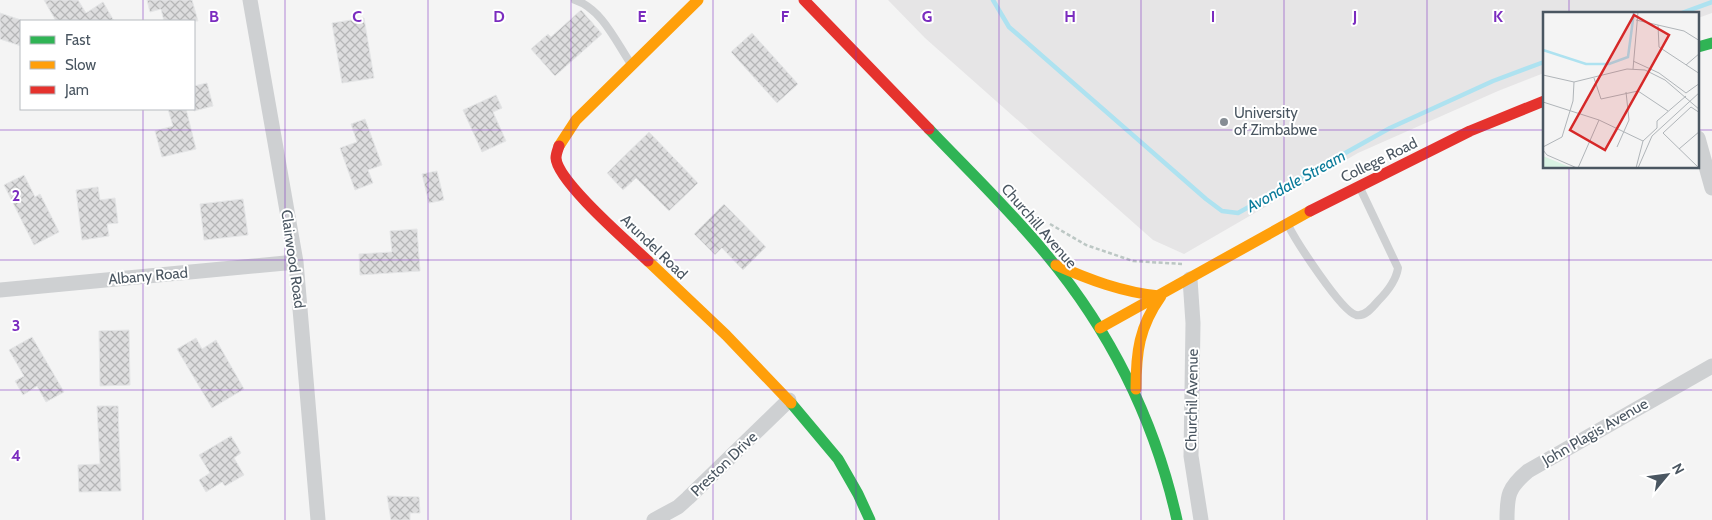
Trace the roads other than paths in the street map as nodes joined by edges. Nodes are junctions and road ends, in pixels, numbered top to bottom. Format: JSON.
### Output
{"nodes":[{"id":1,"x":250,"y":0,"type":"edge"},
{"id":2,"x":575,"y":0,"type":"edge"},
{"id":3,"x":698,"y":0,"type":"edge"},
{"id":4,"x":804,"y":0,"type":"edge"},
{"id":5,"x":632,"y":66,"type":"junction"},
{"id":6,"x":1543,"y":100,"type":"edge"},
{"id":7,"x":1700,"y":145,"type":"edge"},
{"id":8,"x":1360,"y":186,"type":"junction"},
{"id":9,"x":1712,"y":188,"type":"edge"},
{"id":10,"x":1288,"y":224,"type":"junction"},
{"id":11,"x":296,"y":262,"type":"junction"},
{"id":12,"x":1056,"y":265,"type":"junction"},
{"id":13,"x":1190,"y":279,"type":"junction"},
{"id":14,"x":0,"y":290,"type":"edge"},
{"id":15,"x":1161,"y":295,"type":"junction"},
{"id":16,"x":1100,"y":328,"type":"junction"},
{"id":17,"x":1712,"y":366,"type":"edge"},
{"id":18,"x":1136,"y":396,"type":"junction"},
{"id":19,"x":789,"y":400,"type":"junction"},
{"id":20,"x":318,"y":520,"type":"edge"},
{"id":21,"x":654,"y":520,"type":"edge"},
{"id":22,"x":870,"y":520,"type":"edge"},
{"id":23,"x":1177,"y":520,"type":"edge"},
{"id":24,"x":1201,"y":520,"type":"edge"},
{"id":25,"x":1507,"y":520,"type":"edge"}],
"edges":[{"from":1,"to":11,"type":"street","name":"Clairwood Road"},
{"from":2,"to":5,"type":"lane"},
{"from":3,"to":5,"type":"street","name":"Arundel Road"},
{"from":4,"to":12,"type":"street","name":"Churchill Avenue"},
{"from":5,"to":19,"type":"street","name":"Arundel Road"},
{"from":6,"to":8,"type":"street","name":"College Road"},
{"from":7,"to":9,"type":"street"},
{"from":8,"to":10,"type":"street","name":"College Road"},
{"from":8,"to":10,"type":"lane"},
{"from":10,"to":13,"type":"street","name":"College Road"},
{"from":11,"to":14,"type":"street","name":"Albany Road"},
{"from":11,"to":20,"type":"street","name":"Clairwood Road"},
{"from":12,"to":15,"type":"street"},
{"from":12,"to":16,"type":"street","name":"Churchill Avenue"},
{"from":13,"to":15,"type":"street","name":"College Road"},
{"from":13,"to":24,"type":"street","name":"Churchil Avenue"},
{"from":15,"to":16,"type":"street","name":"College Road"},
{"from":15,"to":18,"type":"street"},
{"from":16,"to":18,"type":"street","name":"Churchill Avenue"},
{"from":17,"to":25,"type":"street","name":"John Plagis Avenue"},
{"from":18,"to":23,"type":"street","name":"Churchill Avenue"},
{"from":19,"to":21,"type":"street","name":"Preston Drive"},
{"from":19,"to":22,"type":"street","name":"Arundel Road"}]}
